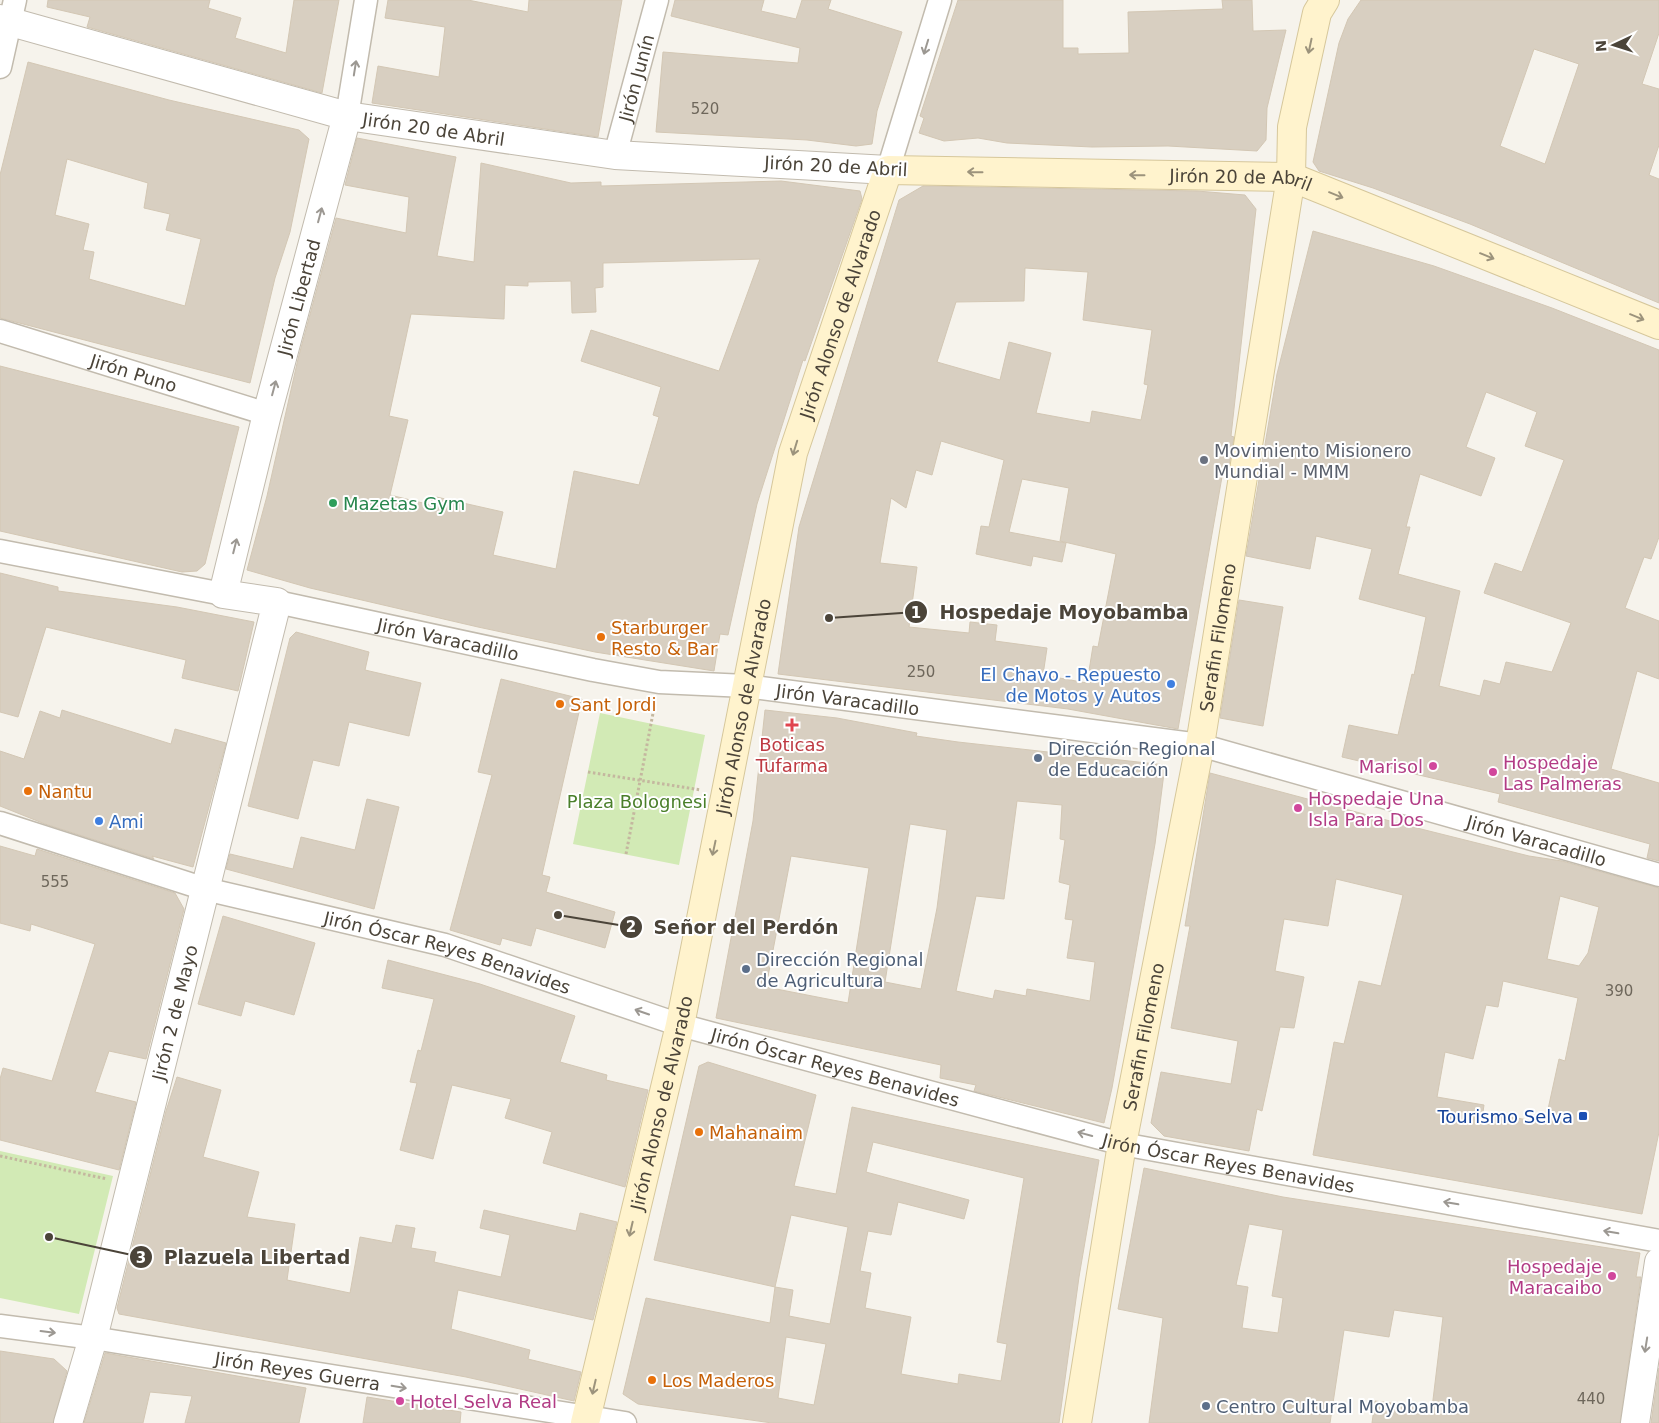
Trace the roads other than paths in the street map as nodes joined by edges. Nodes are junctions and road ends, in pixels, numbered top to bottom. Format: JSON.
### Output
{"nodes":[{"id":1,"x":366,"y":0,"type":"edge"},
{"id":2,"x":657,"y":0,"type":"edge"},
{"id":3,"x":940,"y":0,"type":"edge"},
{"id":4,"x":1325,"y":0,"type":"edge"},
{"id":5,"x":9,"y":14,"type":"edge"},
{"id":6,"x":0,"y":67,"type":"edge"},
{"id":7,"x":347,"y":116,"type":"junction"},
{"id":8,"x":615,"y":155,"type":"junction"},
{"id":9,"x":888,"y":170,"type":"junction"},
{"id":10,"x":1291,"y":177,"type":"junction"},
{"id":11,"x":1659,"y":325,"type":"edge"},
{"id":12,"x":0,"y":331,"type":"edge"},
{"id":13,"x":267,"y":414,"type":"junction"},
{"id":14,"x":0,"y":551,"type":"edge"},
{"id":15,"x":223,"y":594,"type":"junction"},
{"id":16,"x":277,"y":602,"type":"junction"},
{"id":17,"x":746,"y":686,"type":"junction"},
{"id":18,"x":1200,"y":745,"type":"junction"},
{"id":19,"x":0,"y":823,"type":"edge"},
{"id":20,"x":1659,"y":875,"type":"edge"},
{"id":21,"x":205,"y":889,"type":"junction"},
{"id":22,"x":680,"y":1025,"type":"junction"},
{"id":23,"x":1122,"y":1144,"type":"junction"},
{"id":24,"x":1659,"y":1241,"type":"edge"},
{"id":25,"x":1659,"y":1262,"type":"edge"},
{"id":26,"x":0,"y":1326,"type":"edge"},
{"id":27,"x":93,"y":1338,"type":"junction"},
{"id":28,"x":586,"y":1420,"type":"edge"},
{"id":29,"x":68,"y":1423,"type":"edge"},
{"id":30,"x":624,"y":1423,"type":"edge"},
{"id":31,"x":1077,"y":1423,"type":"edge"},
{"id":32,"x":1634,"y":1423,"type":"edge"}],
"edges":[{"from":7,"to":1,"type":"street","name":"Jirón Libertad","one_way":true},
{"from":2,"to":8,"type":"street","name":"Jirón Junín"},
{"from":3,"to":9,"type":"street","name":"Jirón Alonso de Alvarado","one_way":true},
{"from":4,"to":10,"type":"main road","name":"Serafin Filomeno","one_way":true},
{"from":5,"to":6,"type":"street"},
{"from":5,"to":7,"type":"street","name":"Jirón 20 de Abril"},
{"from":7,"to":8,"type":"street","name":"Jirón 20 de Abril"},
{"from":13,"to":7,"type":"street","name":"Jirón Libertad","one_way":true},
{"from":8,"to":9,"type":"street","name":"Jirón 20 de Abril"},
{"from":10,"to":9,"type":"main road","name":"Jirón 20 de Abril","one_way":true},
{"from":9,"to":17,"type":"main road","name":"Jirón Alonso de Alvarado","one_way":true},
{"from":10,"to":11,"type":"main road","name":"Jirón 20 de Abril","one_way":true},
{"from":10,"to":18,"type":"main road","name":"Serafin Filomeno"},
{"from":12,"to":13,"type":"street","name":"Jirón Puno"},
{"from":15,"to":13,"type":"street","name":"Jirón Libertad","one_way":true},
{"from":14,"to":15,"type":"street","name":"Jirón Varacadillo"},
{"from":15,"to":16,"type":"street","name":"Jirón Varacadillo"},
{"from":16,"to":17,"type":"street","name":"Jirón Varacadillo"},
{"from":16,"to":21,"type":"street","name":"Jirón 2 de Mayo"},
{"from":17,"to":18,"type":"street","name":"Jirón Varacadillo"},
{"from":17,"to":22,"type":"main road","name":"Jirón Alonso de Alvarado","one_way":true},
{"from":18,"to":20,"type":"street","name":"Jirón Varacadillo"},
{"from":18,"to":23,"type":"main road","name":"Serafin Filomeno"},
{"from":19,"to":21,"type":"street","name":"Jirón Óscar Reyes Benavides"},
{"from":22,"to":21,"type":"street","name":"Jirón Óscar Reyes Benavides","one_way":true},
{"from":21,"to":27,"type":"street","name":"Jirón 2 de Mayo"},
{"from":23,"to":22,"type":"street","name":"Jirón Óscar Reyes Benavides","one_way":true},
{"from":22,"to":28,"type":"main road","name":"Jirón Alonso de Alvarado","one_way":true},
{"from":24,"to":23,"type":"street","name":"Jirón Óscar Reyes Benavides","one_way":true},
{"from":23,"to":31,"type":"main road","name":"Serafin Filomeno"},
{"from":25,"to":32,"type":"street","one_way":true},
{"from":26,"to":27,"type":"street","name":"Jirón Reyes Guerra","one_way":true},
{"from":27,"to":28,"type":"street","name":"Jirón Reyes Guerra","one_way":true},
{"from":27,"to":29,"type":"street","name":"Jirón 2 de Mayo"},
{"from":28,"to":30,"type":"street","name":"Jirón Reyes Guerra"}]}
